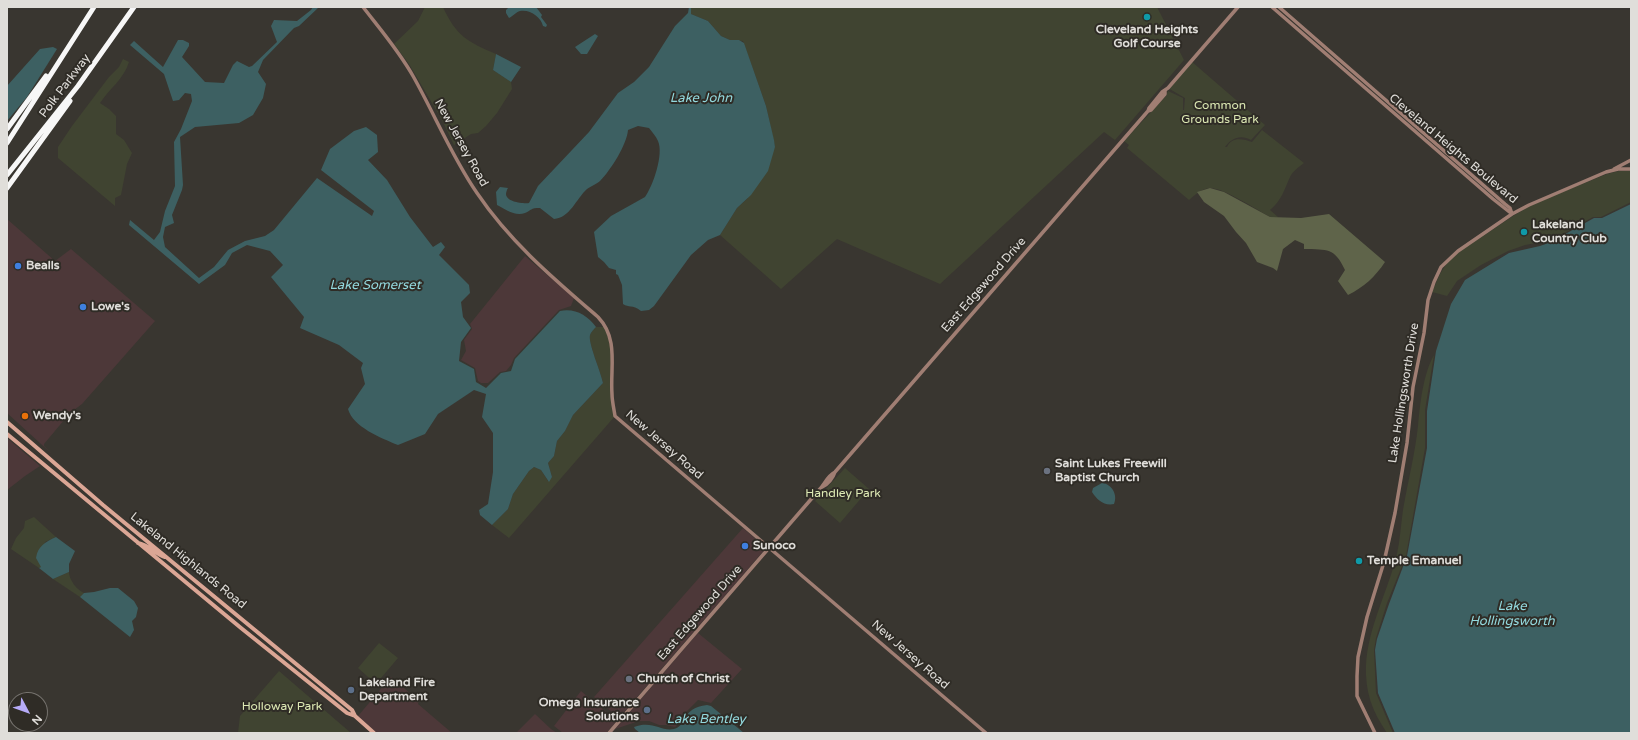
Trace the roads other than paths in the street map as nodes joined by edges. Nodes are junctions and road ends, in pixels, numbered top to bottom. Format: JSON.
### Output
{"nodes":[{"id":1,"x":94,"y":7,"type":"edge"},
{"id":2,"x":134,"y":7,"type":"edge"},
{"id":3,"x":363,"y":7,"type":"edge"},
{"id":4,"x":1238,"y":7,"type":"edge"},
{"id":5,"x":1272,"y":7,"type":"edge"},
{"id":6,"x":1279,"y":7,"type":"edge"},
{"id":7,"x":78,"y":31,"type":"junction"},
{"id":8,"x":107,"y":46,"type":"junction"},
{"id":9,"x":1321,"y":47,"type":"junction"},
{"id":10,"x":7,"y":129,"type":"edge"},
{"id":11,"x":7,"y":143,"type":"edge"},
{"id":12,"x":1631,"y":160,"type":"edge"},
{"id":13,"x":1631,"y":169,"type":"edge"},
{"id":14,"x":1608,"y":172,"type":"junction"},
{"id":15,"x":7,"y":175,"type":"edge"},
{"id":16,"x":7,"y":188,"type":"edge"},
{"id":17,"x":1512,"y":214,"type":"junction"},
{"id":18,"x":7,"y":422,"type":"edge"},
{"id":19,"x":7,"y":434,"type":"edge"},
{"id":20,"x":135,"y":531,"type":"junction"},
{"id":21,"x":138,"y":543,"type":"junction"},
{"id":22,"x":769,"y":548,"type":"junction"},
{"id":23,"x":168,"y":558,"type":"junction"},
{"id":24,"x":355,"y":716,"type":"junction"},
{"id":25,"x":374,"y":733,"type":"edge"},
{"id":26,"x":609,"y":733,"type":"edge"},
{"id":27,"x":986,"y":733,"type":"edge"},
{"id":28,"x":1375,"y":733,"type":"edge"}],
"edges":[{"from":1,"to":7,"type":"highway","name":"Polk Parkway"},
{"from":2,"to":8,"type":"highway","name":"Polk Parkway"},
{"from":3,"to":22,"type":"street","name":"New Jersey Road"},
{"from":4,"to":22,"type":"street","name":"East Edgewood Drive"},
{"from":5,"to":9,"type":"street","name":"Cleveland Heights Boulevard"},
{"from":6,"to":9,"type":"street","name":"Cleveland Heights Boulevard"},
{"from":7,"to":10,"type":"highway"},
{"from":7,"to":11,"type":"highway","name":"Polk Parkway"},
{"from":8,"to":15,"type":"highway","name":"Polk Parkway"},
{"from":8,"to":16,"type":"highway"},
{"from":9,"to":17,"type":"street","name":"Cleveland Heights Boulevard"},
{"from":12,"to":14,"type":"street"},
{"from":13,"to":14,"type":"street","name":"Lake Hollingsworth Drive"},
{"from":14,"to":17,"type":"street","name":"Lake Hollingsworth Drive"},
{"from":17,"to":28,"type":"street","name":"Lake Hollingsworth Drive"},
{"from":18,"to":20,"type":"main road","name":"Lakeland Highlands Road"},
{"from":19,"to":21,"type":"main road","name":"Lakeland Highlands Road"},
{"from":20,"to":21,"type":"main road"},
{"from":20,"to":23,"type":"main road","name":"Lakeland Highlands Road"},
{"from":21,"to":23,"type":"main road"},
{"from":21,"to":24,"type":"main road","name":"Lakeland Highlands Road"},
{"from":22,"to":26,"type":"street","name":"East Edgewood Drive"},
{"from":22,"to":27,"type":"street","name":"New Jersey Road"},
{"from":23,"to":24,"type":"main road","name":"Lakeland Highlands Road"},
{"from":24,"to":25,"type":"main road","name":"Lakeland Highlands Road"}]}
